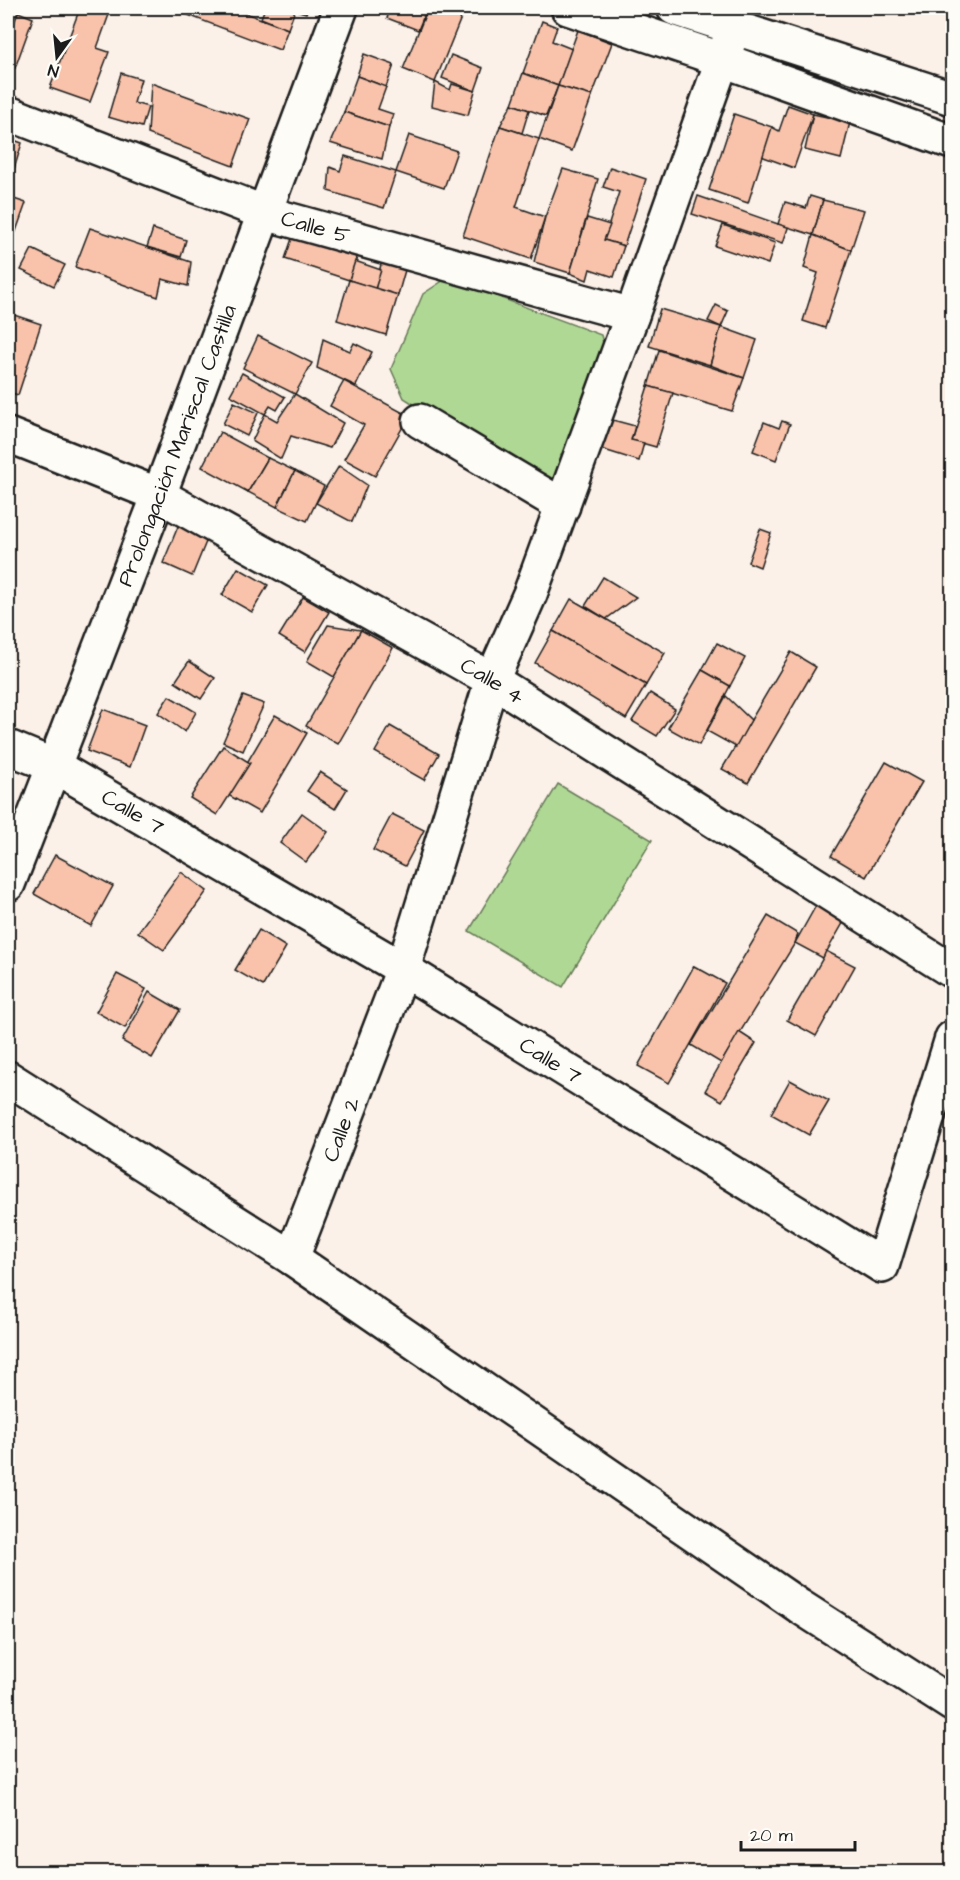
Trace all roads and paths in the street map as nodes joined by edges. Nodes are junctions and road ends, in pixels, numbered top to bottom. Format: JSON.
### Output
{"nodes":[{"id":1,"x":341,"y":8,"type":"edge"},
{"id":2,"x":568,"y":8,"type":"edge"},
{"id":3,"x":674,"y":8,"type":"edge"},
{"id":4,"x":734,"y":27,"type":"junction"},
{"id":5,"x":723,"y":60,"type":"junction"},
{"id":6,"x":952,"y":98,"type":"edge"},
{"id":7,"x":8,"y":113,"type":"edge"},
{"id":8,"x":952,"y":142,"type":"edge"},
{"id":9,"x":265,"y":213,"type":"junction"},
{"id":10,"x":632,"y":315,"type":"junction"},
{"id":11,"x":420,"y":421,"type":"dead end"},
{"id":12,"x":8,"y":435,"type":"edge"},
{"id":13,"x":159,"y":495,"type":"junction"},
{"id":14,"x":563,"y":506,"type":"junction"},
{"id":15,"x":492,"y":680,"type":"junction"},
{"id":16,"x":8,"y":747,"type":"edge"},
{"id":17,"x":54,"y":766,"type":"junction"},
{"id":18,"x":8,"y":884,"type":"edge"},
{"id":19,"x":403,"y":969,"type":"junction"},
{"id":20,"x":952,"y":971,"type":"edge"},
{"id":21,"x":952,"y":1038,"type":"edge"},
{"id":22,"x":8,"y":1078,"type":"edge"},
{"id":23,"x":292,"y":1258,"type":"junction"},
{"id":24,"x":952,"y":1704,"type":"edge"}],
"edges":[{"from":1,"to":9,"type":"street","name":"Prolongación Mariscal Castilla"},
{"from":2,"to":5,"type":"street"},
{"from":3,"to":4,"type":"street"},
{"from":4,"to":5,"type":"street","name":"Calle 2"},
{"from":4,"to":6,"type":"street"},
{"from":5,"to":8,"type":"street"},
{"from":5,"to":10,"type":"street","name":"Calle 2"},
{"from":7,"to":9,"type":"street","name":"Calle 5"},
{"from":9,"to":10,"type":"street","name":"Calle 5"},
{"from":9,"to":13,"type":"street","name":"Prolongación Mariscal Castilla"},
{"from":10,"to":14,"type":"street","name":"Calle 2"},
{"from":11,"to":14,"type":"street"},
{"from":12,"to":13,"type":"street","name":"Calle 4"},
{"from":13,"to":15,"type":"street","name":"Calle 4"},
{"from":13,"to":17,"type":"street","name":"Prolongación Mariscal Castilla"},
{"from":14,"to":15,"type":"street","name":"Calle 2"},
{"from":15,"to":19,"type":"street","name":"Calle 2"},
{"from":15,"to":20,"type":"street","name":"Calle 4"},
{"from":16,"to":17,"type":"street","name":"Calle 7"},
{"from":17,"to":18,"type":"street","name":"Prolongación Mariscal Castilla"},
{"from":17,"to":19,"type":"street","name":"Calle 7"},
{"from":19,"to":21,"type":"street","name":"Calle 7"},
{"from":19,"to":23,"type":"street","name":"Calle 2"},
{"from":22,"to":23,"type":"street"},
{"from":23,"to":24,"type":"street"}]}
